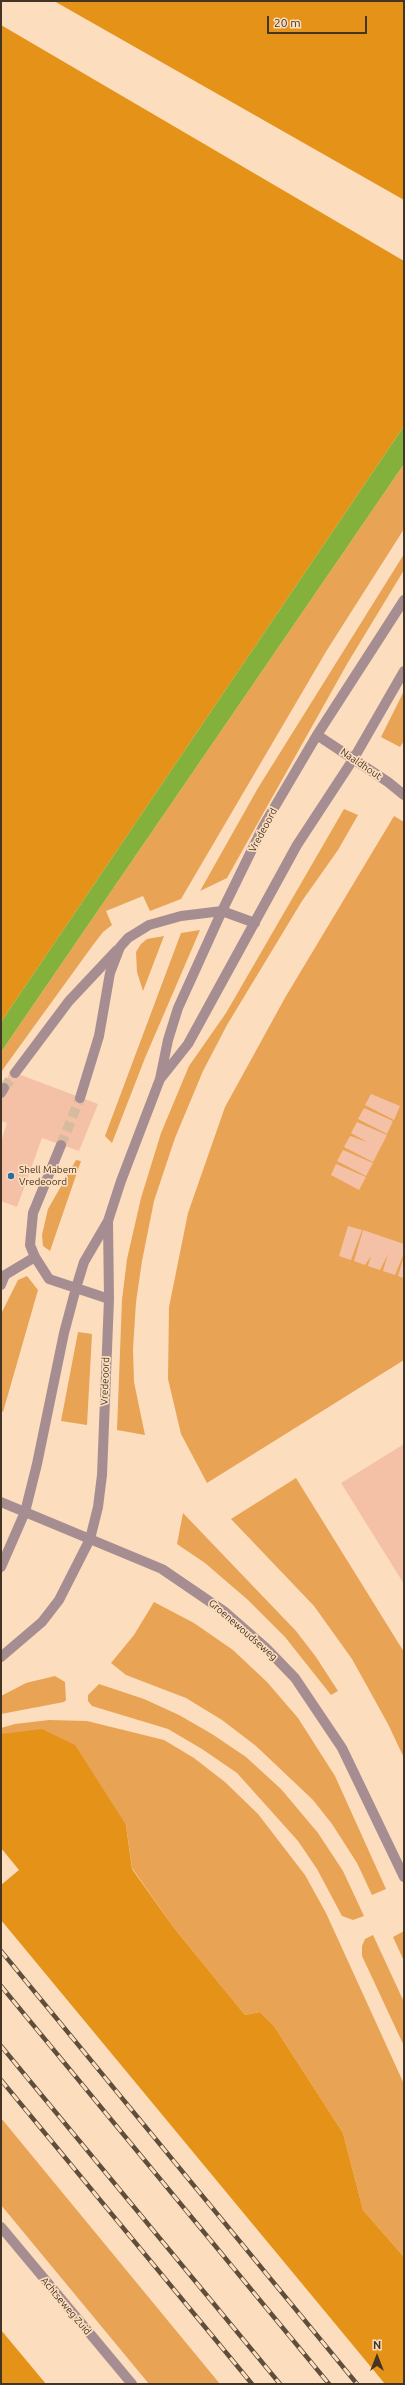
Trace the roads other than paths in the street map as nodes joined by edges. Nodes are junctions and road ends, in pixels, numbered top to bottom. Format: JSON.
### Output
{"nodes":[{"id":1,"x":404,"y":600,"type":"edge"},
{"id":2,"x":404,"y":671,"type":"edge"},
{"id":3,"x":317,"y":735,"type":"junction"},
{"id":4,"x":354,"y":758,"type":"junction"},
{"id":5,"x":404,"y":795,"type":"edge"},
{"id":6,"x":222,"y":911,"type":"junction"},
{"id":7,"x":255,"y":923,"type":"junction"},
{"id":8,"x":120,"y":947,"type":"junction"},
{"id":9,"x":15,"y":1073,"type":"tunnel mouth"},
{"id":10,"x":160,"y":1079,"type":"junction"},
{"id":11,"x":80,"y":1098,"type":"tunnel mouth"},
{"id":12,"x":61,"y":1145,"type":"tunnel mouth"},
{"id":13,"x":108,"y":1220,"type":"junction"},
{"id":14,"x":35,"y":1257,"type":"junction"},
{"id":15,"x":3,"y":1274,"type":"edge"},
{"id":16,"x":1,"y":1285,"type":"edge"},
{"id":17,"x":76,"y":1288,"type":"junction"},
{"id":18,"x":109,"y":1299,"type":"junction"},
{"id":19,"x":1,"y":1502,"type":"edge"},
{"id":20,"x":25,"y":1512,"type":"junction"},
{"id":21,"x":90,"y":1539,"type":"junction"},
{"id":22,"x":1,"y":1567,"type":"edge"},
{"id":23,"x":1,"y":1657,"type":"edge"},
{"id":24,"x":404,"y":1877,"type":"edge"},
{"id":25,"x":1,"y":2228,"type":"edge"},
{"id":26,"x":132,"y":2384,"type":"edge"}],
"edges":[{"from":1,"to":3,"type":"street","name":"Vredeoord"},
{"from":2,"to":4,"type":"street","name":"Vredeoord"},
{"from":3,"to":4,"type":"street","name":"Naaldhout"},
{"from":3,"to":6,"type":"street","name":"Vredeoord"},
{"from":4,"to":5,"type":"street","name":"Naaldhout"},
{"from":4,"to":7,"type":"street","name":"Vredeoord"},
{"from":6,"to":7,"type":"street"},
{"from":6,"to":8,"type":"street"},
{"from":6,"to":10,"type":"street","name":"Vredeoord"},
{"from":7,"to":10,"type":"street","name":"Vredeoord"},
{"from":8,"to":9,"type":"street"},
{"from":8,"to":11,"type":"street"},
{"from":10,"to":13,"type":"street","name":"Vredeoord"},
{"from":12,"to":14,"type":"street"},
{"from":13,"to":17,"type":"street","name":"Vredeoord"},
{"from":13,"to":18,"type":"street","name":"Vredeoord"},
{"from":14,"to":15,"type":"street"},
{"from":14,"to":17,"type":"street"},
{"from":15,"to":16,"type":"street"},
{"from":17,"to":18,"type":"street"},
{"from":17,"to":20,"type":"street","name":"Vredeoord"},
{"from":18,"to":21,"type":"street","name":"Vredeoord"},
{"from":19,"to":20,"type":"street","name":"Groenewoudseweg"},
{"from":20,"to":21,"type":"street","name":"Groenewoudseweg"},
{"from":20,"to":22,"type":"street","name":"Vredeoord"},
{"from":21,"to":23,"type":"street","name":"Vredeoord"},
{"from":21,"to":24,"type":"street","name":"Groenewoudseweg"},
{"from":25,"to":26,"type":"street","name":"Achtseweg Zuid"}]}
